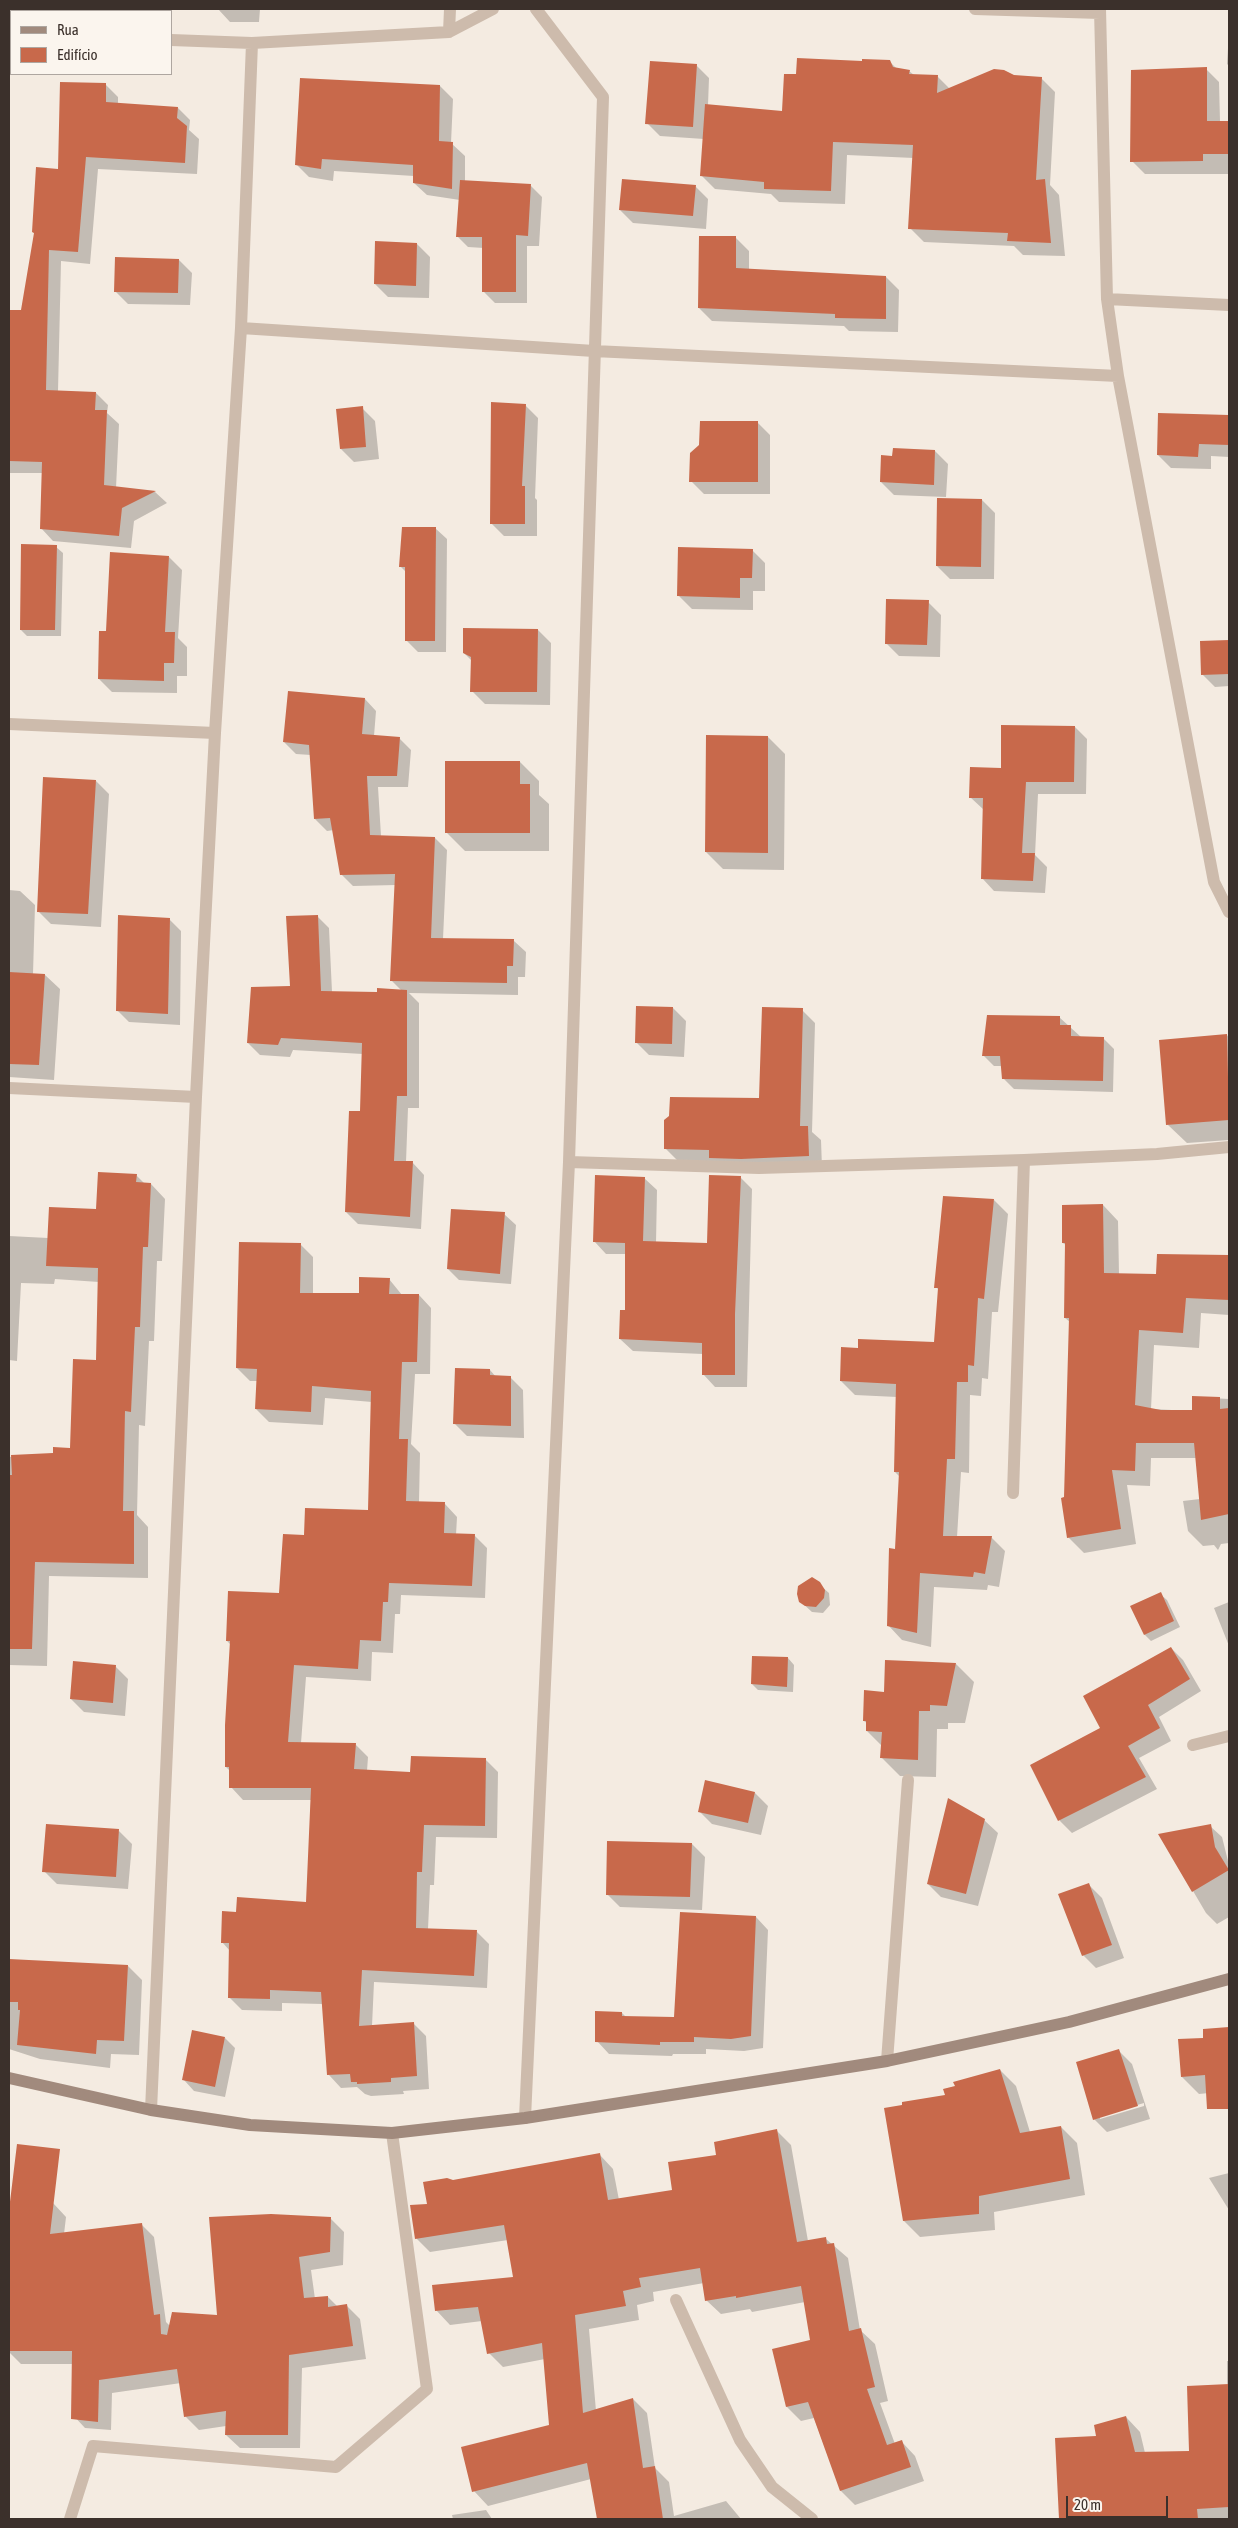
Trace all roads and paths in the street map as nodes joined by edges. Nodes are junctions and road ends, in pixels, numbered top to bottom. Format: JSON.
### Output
{"nodes":[{"id":1,"x":450,"y":9,"type":"edge"},
{"id":2,"x":493,"y":9,"type":"edge"},
{"id":3,"x":536,"y":9,"type":"edge"},
{"id":4,"x":975,"y":9,"type":"edge"},
{"id":5,"x":1100,"y":11,"type":"edge"},
{"id":6,"x":449,"y":32,"type":"junction"},
{"id":7,"x":172,"y":40,"type":"edge"},
{"id":8,"x":252,"y":44,"type":"junction"},
{"id":9,"x":1106,"y":299,"type":"junction"},
{"id":10,"x":1229,"y":305,"type":"edge"},
{"id":11,"x":241,"y":328,"type":"junction"},
{"id":12,"x":594,"y":351,"type":"junction"},
{"id":13,"x":1118,"y":376,"type":"junction"},
{"id":14,"x":9,"y":724,"type":"edge"},
{"id":15,"x":215,"y":733,"type":"junction"},
{"id":16,"x":1229,"y":912,"type":"edge"},
{"id":17,"x":9,"y":1088,"type":"edge"},
{"id":18,"x":196,"y":1097,"type":"junction"},
{"id":19,"x":1229,"y":1147,"type":"edge"},
{"id":20,"x":1024,"y":1160,"type":"junction"},
{"id":21,"x":568,"y":1162,"type":"junction"},
{"id":22,"x":1012,"y":1493,"type":"dead end"},
{"id":23,"x":1229,"y":1736,"type":"edge"},
{"id":24,"x":1193,"y":1745,"type":"dead end"},
{"id":25,"x":908,"y":1780,"type":"dead end"},
{"id":26,"x":1229,"y":1979,"type":"edge"},
{"id":27,"x":887,"y":2060,"type":"junction"},
{"id":28,"x":9,"y":2078,"type":"edge"},
{"id":29,"x":151,"y":2110,"type":"junction"},
{"id":30,"x":525,"y":2118,"type":"junction"},
{"id":31,"x":392,"y":2133,"type":"junction"},
{"id":32,"x":676,"y":2300,"type":"dead end"},
{"id":33,"x":70,"y":2519,"type":"edge"},
{"id":34,"x":812,"y":2519,"type":"edge"}],
"edges":[{"from":1,"to":6,"type":"street"},
{"from":2,"to":6,"type":"street"},
{"from":3,"to":12,"type":"street"},
{"from":4,"to":5,"type":"street"},
{"from":5,"to":9,"type":"street"},
{"from":6,"to":8,"type":"street"},
{"from":7,"to":8,"type":"street"},
{"from":8,"to":11,"type":"street"},
{"from":9,"to":10,"type":"street"},
{"from":9,"to":13,"type":"street"},
{"from":11,"to":12,"type":"street"},
{"from":11,"to":15,"type":"street"},
{"from":12,"to":13,"type":"street"},
{"from":12,"to":21,"type":"street"},
{"from":13,"to":16,"type":"street"},
{"from":14,"to":15,"type":"street"},
{"from":15,"to":18,"type":"street"},
{"from":17,"to":18,"type":"street"},
{"from":18,"to":29,"type":"street"},
{"from":19,"to":20,"type":"street"},
{"from":20,"to":21,"type":"street"},
{"from":20,"to":22,"type":"street"},
{"from":21,"to":30,"type":"street"},
{"from":23,"to":24,"type":"street"},
{"from":25,"to":27,"type":"street"},
{"from":26,"to":27,"type":"street"},
{"from":27,"to":30,"type":"street"},
{"from":28,"to":29,"type":"street"},
{"from":29,"to":31,"type":"street"},
{"from":30,"to":31,"type":"street"},
{"from":31,"to":33,"type":"street"},
{"from":32,"to":34,"type":"street"}]}
